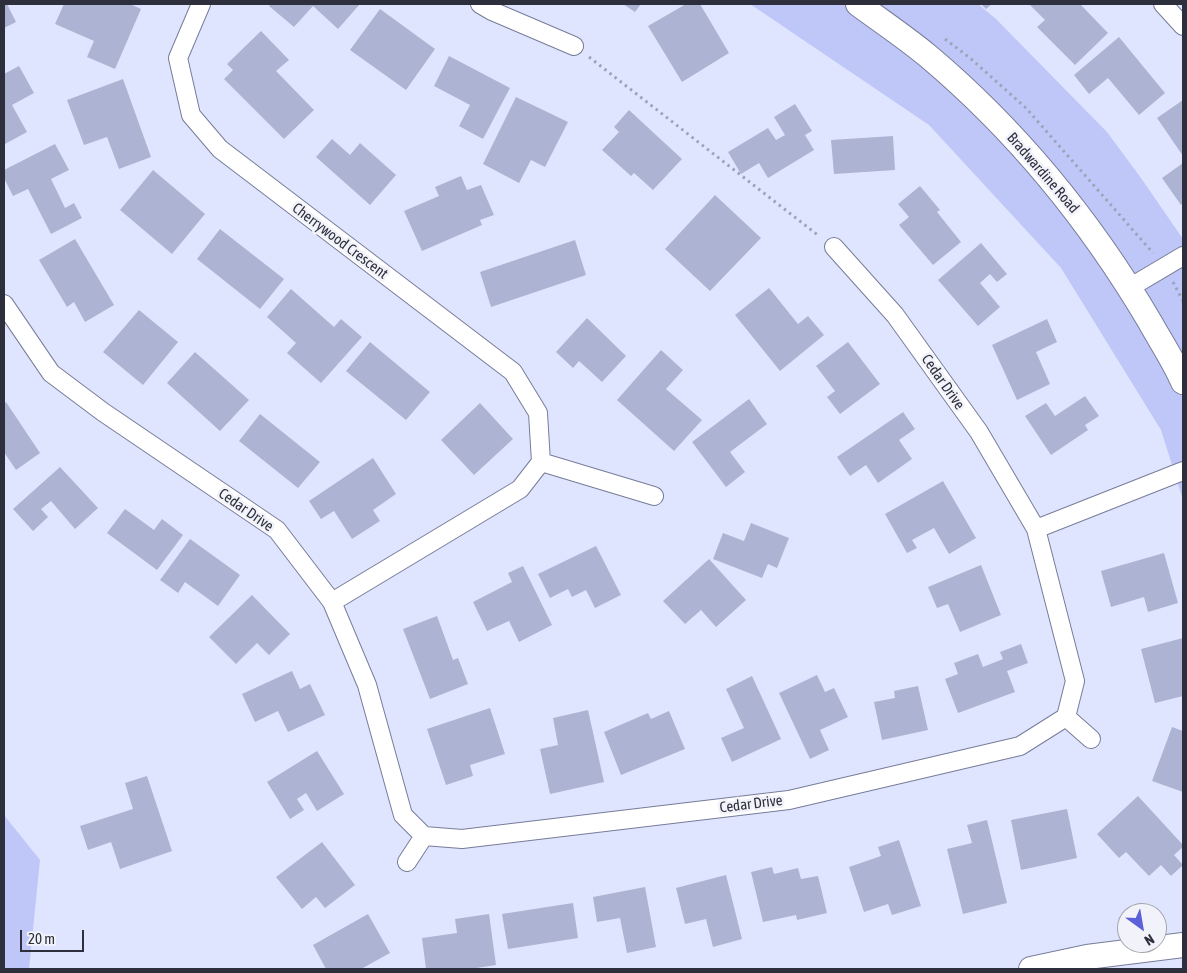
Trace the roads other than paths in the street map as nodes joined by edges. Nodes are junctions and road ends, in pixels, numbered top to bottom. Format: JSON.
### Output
{"nodes":[{"id":1,"x":201,"y":4,"type":"edge"},
{"id":2,"x":480,"y":4,"type":"edge"},
{"id":3,"x":858,"y":4,"type":"edge"},
{"id":4,"x":1163,"y":4,"type":"edge"},
{"id":5,"x":1183,"y":26,"type":"edge"},
{"id":6,"x":574,"y":46,"type":"road end"},
{"id":7,"x":834,"y":247,"type":"road end"},
{"id":8,"x":1183,"y":256,"type":"edge"},
{"id":9,"x":1129,"y":288,"type":"junction"},
{"id":10,"x":4,"y":304,"type":"edge"},
{"id":11,"x":1183,"y":382,"type":"edge"},
{"id":12,"x":541,"y":462,"type":"junction"},
{"id":13,"x":1183,"y":471,"type":"edge"},
{"id":14,"x":654,"y":496,"type":"dead end"},
{"id":15,"x":1036,"y":529,"type":"junction"},
{"id":16,"x":332,"y":602,"type":"junction"},
{"id":17,"x":1066,"y":718,"type":"junction"},
{"id":18,"x":1091,"y":740,"type":"dead end"},
{"id":19,"x":424,"y":836,"type":"junction"},
{"id":20,"x":408,"y":862,"type":"dead end"},
{"id":21,"x":1183,"y":946,"type":"edge"},
{"id":22,"x":1031,"y":969,"type":"edge"}],
"edges":[{"from":1,"to":12,"type":"street","name":"Cherrywood Crescent"},
{"from":2,"to":6,"type":"street"},
{"from":3,"to":9,"type":"main road","name":"Bradwardine Road"},
{"from":4,"to":5,"type":"street"},
{"from":7,"to":15,"type":"street","name":"Cedar Drive"},
{"from":8,"to":9,"type":"street"},
{"from":9,"to":11,"type":"main road","name":"Bradwardine Road"},
{"from":10,"to":16,"type":"street","name":"Cedar Drive"},
{"from":12,"to":14,"type":"street"},
{"from":12,"to":16,"type":"street"},
{"from":13,"to":15,"type":"street"},
{"from":15,"to":17,"type":"street","name":"Cedar Drive"},
{"from":16,"to":19,"type":"street","name":"Cedar Drive"},
{"from":17,"to":18,"type":"street"},
{"from":17,"to":19,"type":"street","name":"Cedar Drive"},
{"from":19,"to":20,"type":"street"},
{"from":21,"to":22,"type":"main road"}]}
